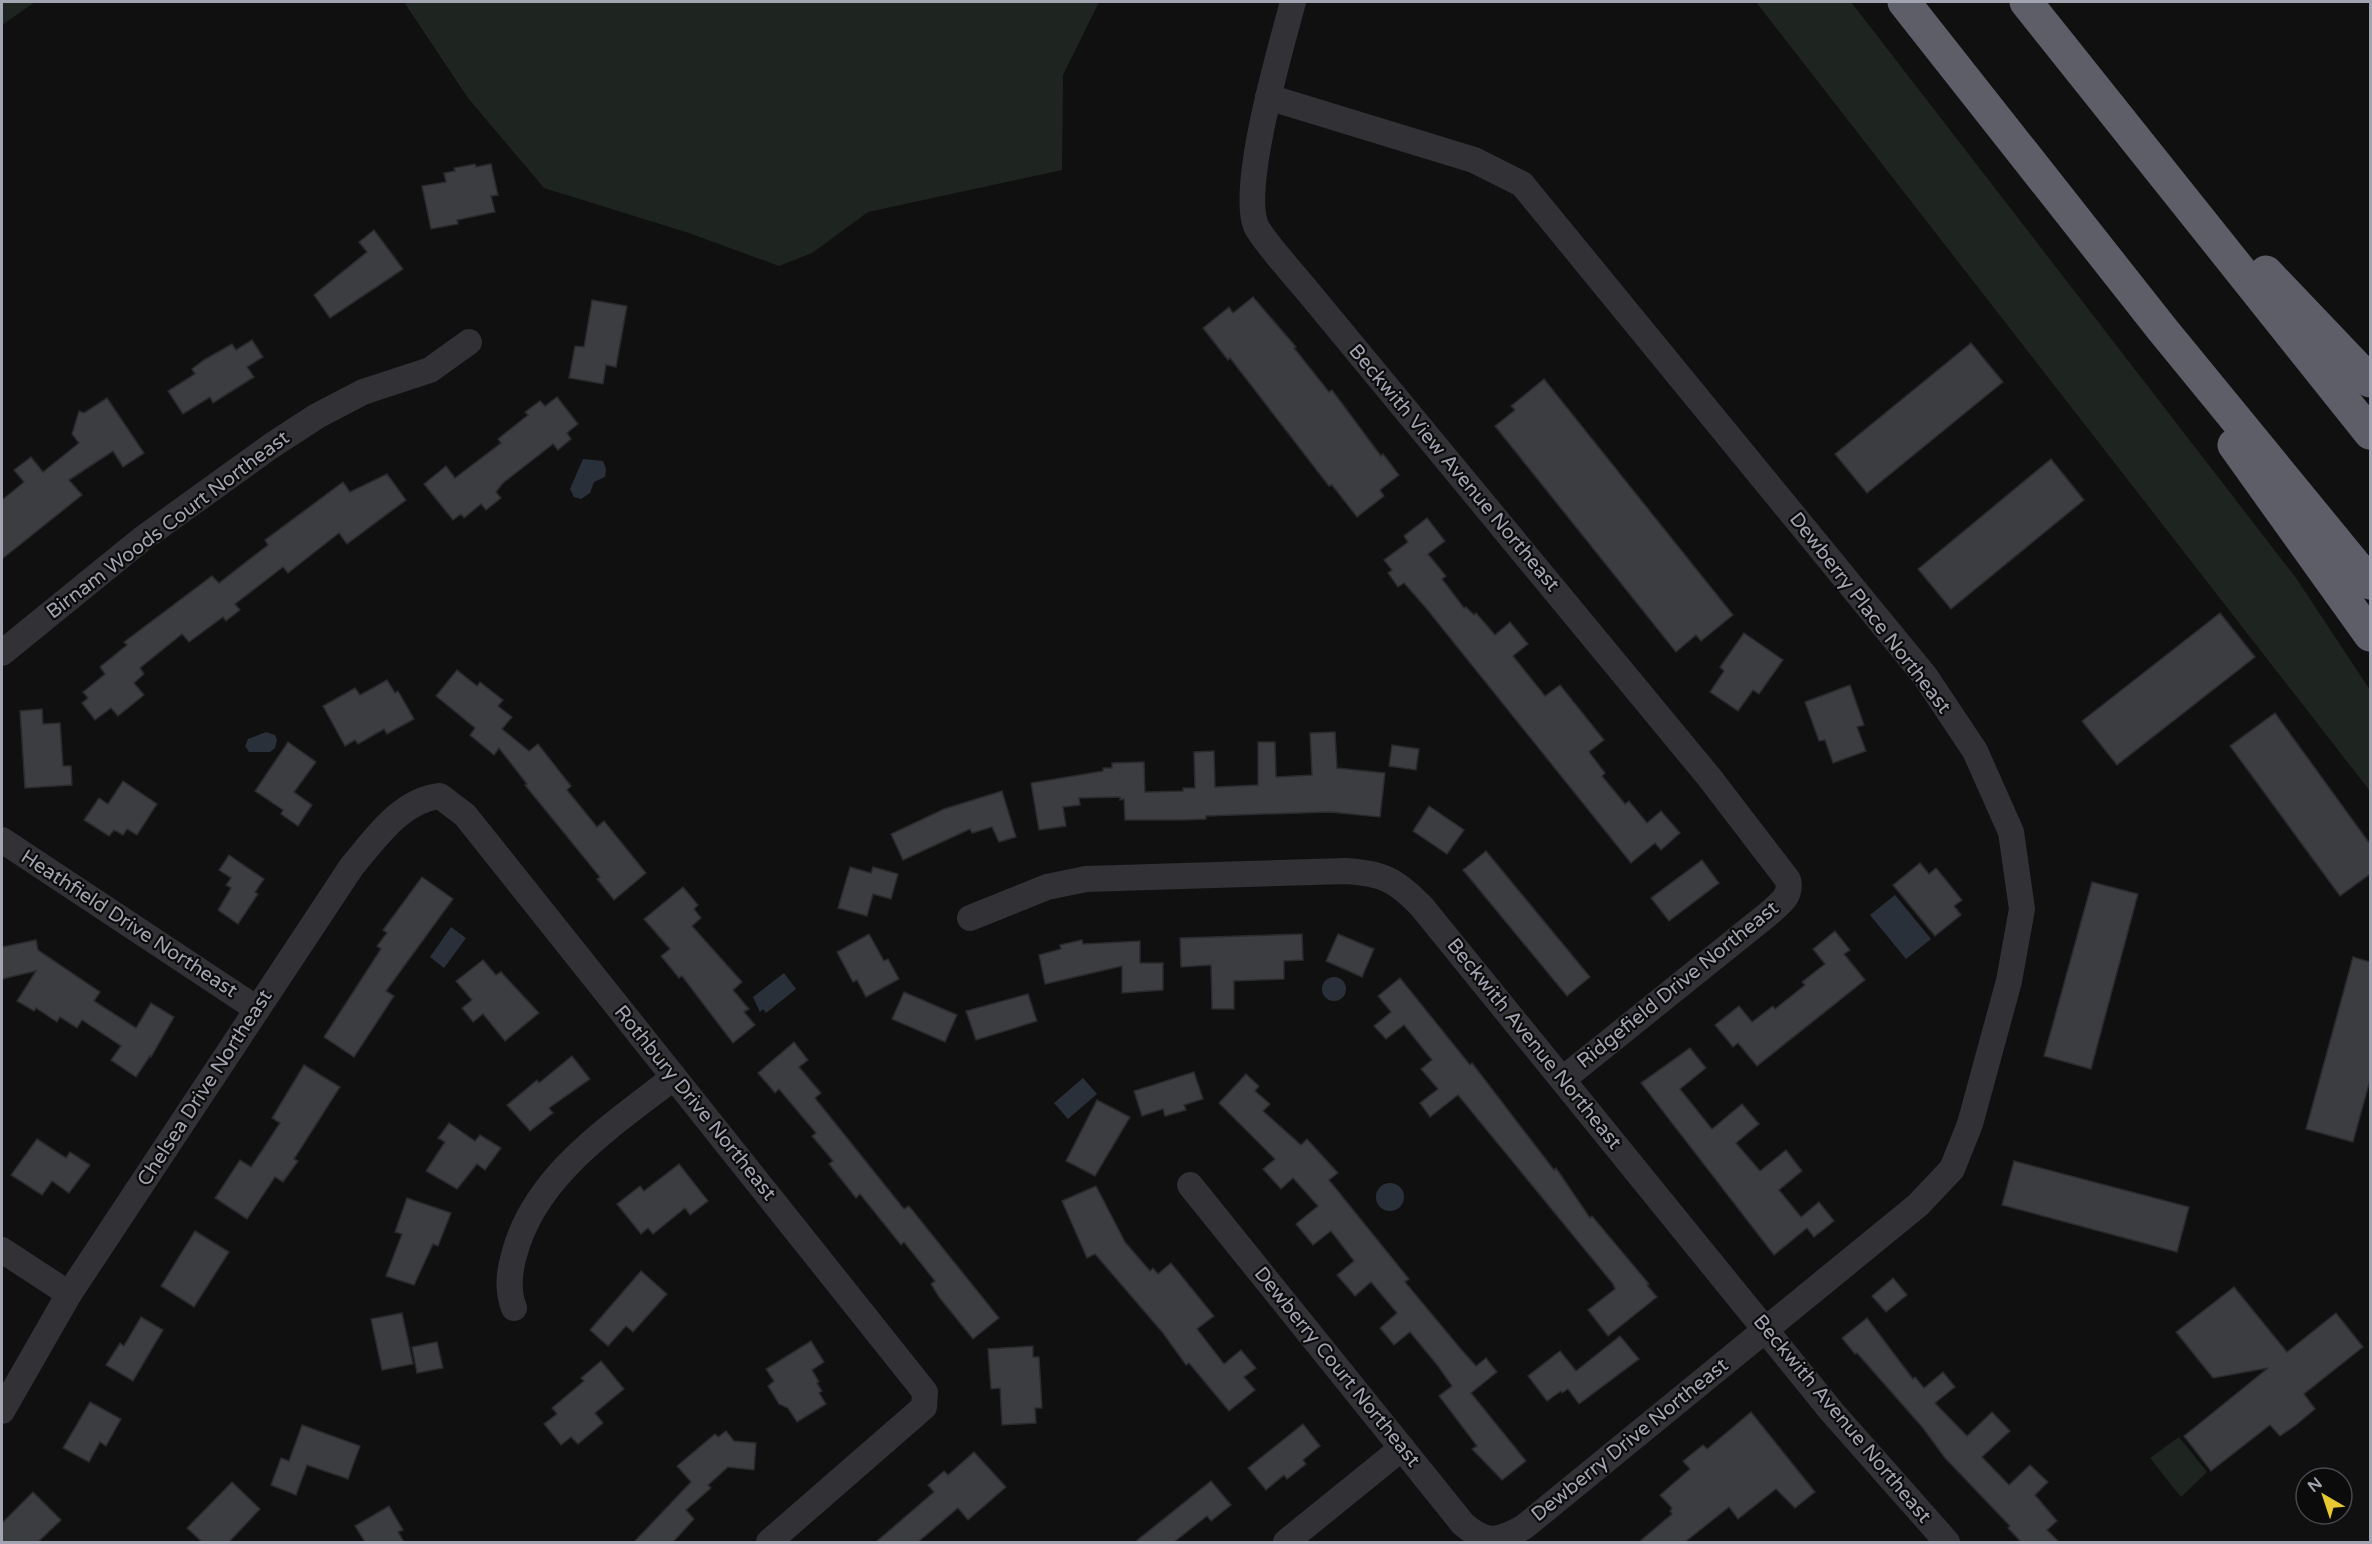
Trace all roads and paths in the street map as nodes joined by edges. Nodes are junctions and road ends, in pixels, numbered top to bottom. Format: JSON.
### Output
{"nodes":[{"id":1,"x":1293,"y":2,"type":"edge"},
{"id":2,"x":1904,"y":2,"type":"edge"},
{"id":3,"x":2026,"y":2,"type":"edge"},
{"id":4,"x":1268,"y":97,"type":"junction"},
{"id":5,"x":2117,"y":116,"type":"junction"},
{"id":6,"x":2162,"y":328,"type":"junction"},
{"id":7,"x":469,"y":342,"type":"dead end"},
{"id":8,"x":2370,"y":381,"type":"edge"},
{"id":9,"x":2370,"y":433,"type":"edge"},
{"id":10,"x":2370,"y":583,"type":"edge"},
{"id":11,"x":2370,"y":635,"type":"edge"},
{"id":12,"x":2,"y":653,"type":"edge"},
{"id":13,"x":440,"y":796,"type":"joint"},
{"id":14,"x":2,"y":840,"type":"edge"},
{"id":15,"x":1791,"y":890,"type":"joint"},
{"id":16,"x":970,"y":918,"type":"dead end"},
{"id":17,"x":257,"y":1009,"type":"junction"},
{"id":18,"x":674,"y":1077,"type":"junction"},
{"id":19,"x":1563,"y":1078,"type":"junction"},
{"id":20,"x":1190,"y":1185,"type":"dead end"},
{"id":21,"x":2,"y":1250,"type":"edge"},
{"id":22,"x":69,"y":1294,"type":"junction"},
{"id":23,"x":514,"y":1308,"type":"dead end"},
{"id":24,"x":1765,"y":1330,"type":"junction"},
{"id":25,"x":2,"y":1412,"type":"edge"},
{"id":26,"x":1402,"y":1449,"type":"junction"},
{"id":27,"x":1491,"y":1540,"type":"joint"},
{"id":28,"x":768,"y":1542,"type":"edge"},
{"id":29,"x":1286,"y":1542,"type":"edge"},
{"id":30,"x":1947,"y":1542,"type":"edge"}],
"edges":[{"from":1,"to":4,"type":"street","name":"Beckwith View Avenue Northeast"},
{"from":2,"to":6,"type":"highway"},
{"from":3,"to":5,"type":"highway"},
{"from":4,"to":15,"type":"street","name":"Beckwith View Avenue Northeast"},
{"from":4,"to":24,"type":"street","name":"Dewberry Place Northeast"},
{"from":5,"to":8,"type":"highway"},
{"from":5,"to":9,"type":"highway"},
{"from":6,"to":10,"type":"highway"},
{"from":6,"to":11,"type":"highway"},
{"from":7,"to":12,"type":"street","name":"Birnam Woods Court Northeast"},
{"from":13,"to":17,"type":"street","name":"Chelsea Drive Northeast"},
{"from":13,"to":18,"type":"street","name":"Rothbury Drive Northeast"},
{"from":14,"to":17,"type":"street","name":"Heathfield Drive Northeast"},
{"from":15,"to":19,"type":"street","name":"Ridgefield Drive Northeast"},
{"from":16,"to":19,"type":"street","name":"Beckwith Avenue Northeast"},
{"from":17,"to":22,"type":"street","name":"Chelsea Drive Northeast"},
{"from":18,"to":23,"type":"street"},
{"from":18,"to":28,"type":"street","name":"Rothbury Drive Northeast"},
{"from":19,"to":24,"type":"street","name":"Beckwith Avenue Northeast"},
{"from":20,"to":26,"type":"street","name":"Dewberry Court Northeast"},
{"from":21,"to":22,"type":"street"},
{"from":22,"to":25,"type":"street","name":"Chelsea Drive Northeast"},
{"from":24,"to":27,"type":"street","name":"Dewberry Drive Northeast"},
{"from":24,"to":30,"type":"street","name":"Beckwith Avenue Northeast"},
{"from":26,"to":27,"type":"street","name":"Dewberry Court Northeast"},
{"from":26,"to":29,"type":"street"}]}
